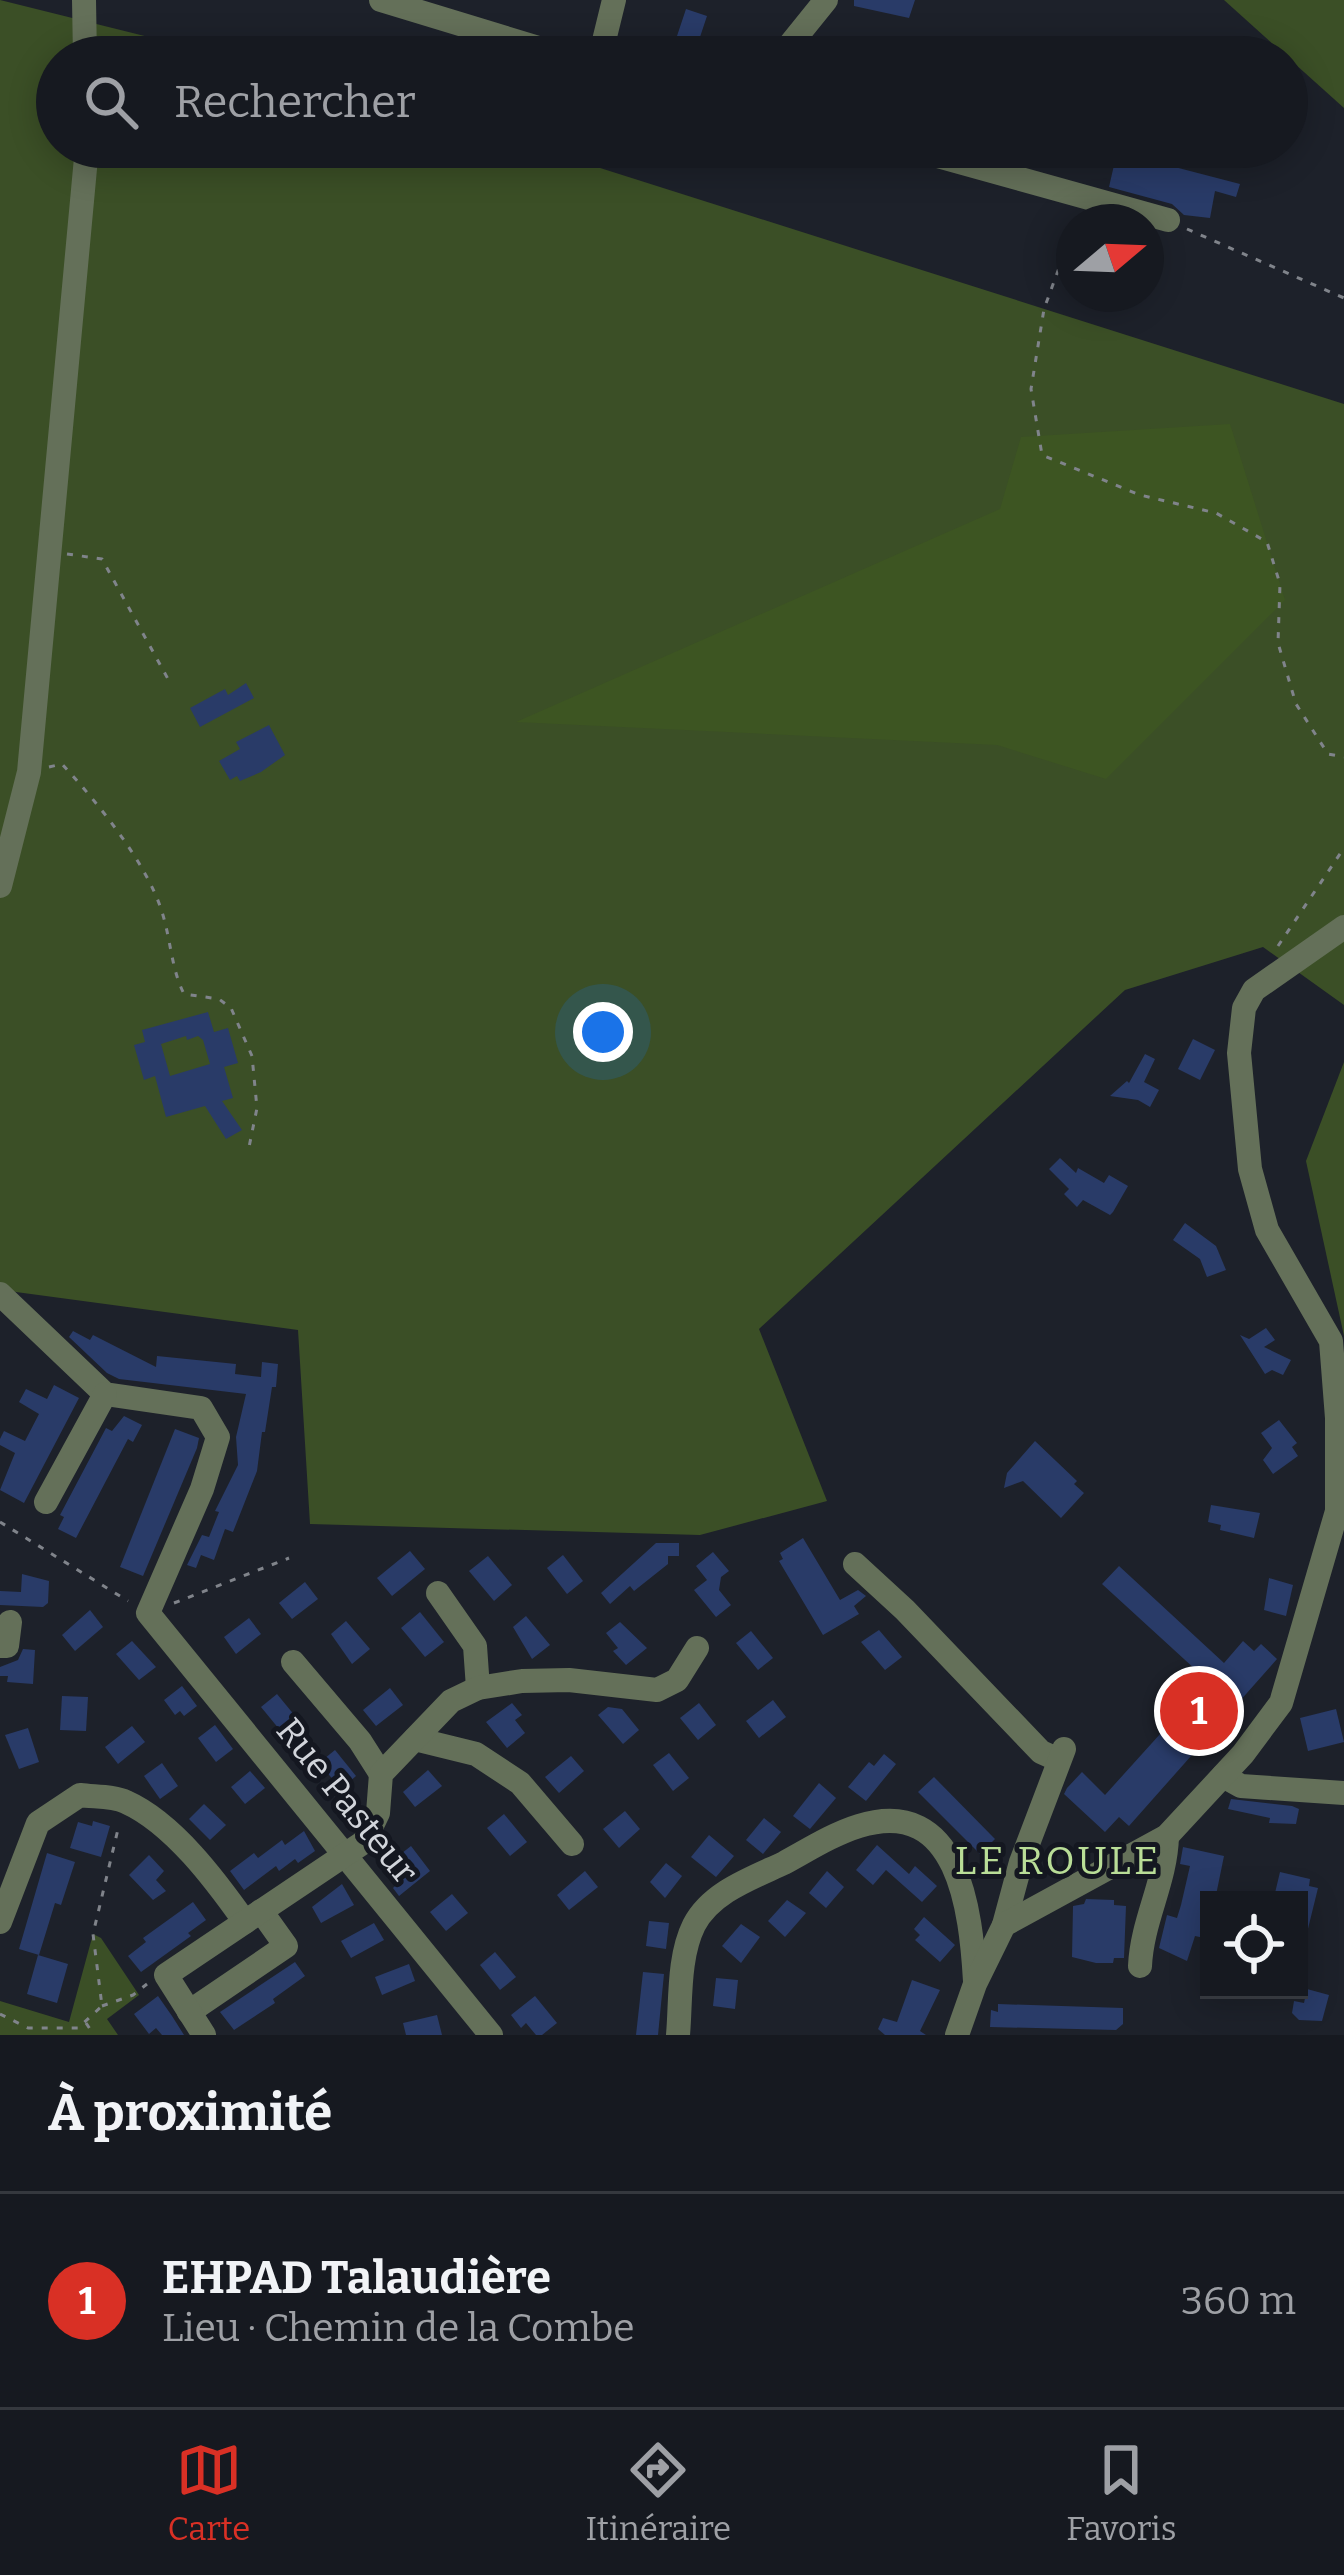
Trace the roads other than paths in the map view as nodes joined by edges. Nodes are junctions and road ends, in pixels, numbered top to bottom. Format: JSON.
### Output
{"nodes":[{"id":1,"x":84,"y":0,"type":"edge"},
{"id":2,"x":381,"y":0,"type":"edge"},
{"id":3,"x":614,"y":0,"type":"edge"},
{"id":4,"x":826,"y":0,"type":"edge"},
{"id":5,"x":85,"y":36,"type":"edge"},
{"id":6,"x":499,"y":36,"type":"edge"},
{"id":7,"x":605,"y":36,"type":"edge"},
{"id":8,"x":797,"y":36,"type":"edge"},
{"id":9,"x":85,"y":168,"type":"edge"},
{"id":10,"x":981,"y":168,"type":"edge"},
{"id":11,"x":1168,"y":220,"type":"road end"},
{"id":12,"x":0,"y":886,"type":"edge"},
{"id":13,"x":1344,"y":927,"type":"edge"},
{"id":14,"x":0,"y":1294,"type":"edge"},
{"id":15,"x":105,"y":1394,"type":"junction"},
{"id":16,"x":1341,"y":1417,"type":"edge"},
{"id":17,"x":46,"y":1502,"type":"dead end"},
{"id":18,"x":855,"y":1564,"type":"dead end"},
{"id":19,"x":438,"y":1593,"type":"dead end"},
{"id":20,"x":698,"y":1648,"type":"dead end"},
{"id":21,"x":293,"y":1662,"type":"dead end"},
{"id":22,"x":478,"y":1688,"type":"junction"},
{"id":23,"x":415,"y":1739,"type":"junction"},
{"id":24,"x":382,"y":1774,"type":"junction"},
{"id":25,"x":1223,"y":1776,"type":"junction"},
{"id":26,"x":1344,"y":1793,"type":"edge"},
{"id":27,"x":1167,"y":1836,"type":"junction"},
{"id":28,"x":572,"y":1844,"type":"dead end"},
{"id":29,"x":343,"y":1853,"type":"junction"},
{"id":30,"x":253,"y":1916,"type":"junction"},
{"id":31,"x":0,"y":1922,"type":"edge"},
{"id":32,"x":1004,"y":1925,"type":"junction"},
{"id":33,"x":1140,"y":1966,"type":"dead end"},
{"id":34,"x":975,"y":1984,"type":"junction"},
{"id":35,"x":189,"y":2012,"type":"junction"},
{"id":36,"x":204,"y":2035,"type":"edge"},
{"id":37,"x":491,"y":2035,"type":"edge"},
{"id":38,"x":678,"y":2035,"type":"edge"},
{"id":39,"x":957,"y":2035,"type":"edge"}],
"edges":[{"from":1,"to":5,"type":"street"},
{"from":2,"to":6,"type":"street"},
{"from":3,"to":7,"type":"street"},
{"from":4,"to":8,"type":"street"},
{"from":9,"to":12,"type":"street"},
{"from":10,"to":11,"type":"street"},
{"from":13,"to":16,"type":"street"},
{"from":14,"to":15,"type":"street"},
{"from":15,"to":17,"type":"street"},
{"from":15,"to":29,"type":"street","name":"Rue Pasteur"},
{"from":16,"to":25,"type":"street"},
{"from":18,"to":32,"type":"street"},
{"from":19,"to":22,"type":"street"},
{"from":20,"to":22,"type":"street"},
{"from":21,"to":24,"type":"street"},
{"from":22,"to":23,"type":"street"},
{"from":23,"to":24,"type":"street"},
{"from":23,"to":28,"type":"street"},
{"from":24,"to":29,"type":"street"},
{"from":25,"to":26,"type":"street"},
{"from":25,"to":27,"type":"street"},
{"from":27,"to":32,"type":"street"},
{"from":27,"to":33,"type":"street"},
{"from":29,"to":30,"type":"street"},
{"from":29,"to":37,"type":"street","name":"Rue Pasteur"},
{"from":30,"to":31,"type":"street"},
{"from":30,"to":35,"type":"street"},
{"from":30,"to":35,"type":"street"},
{"from":32,"to":34,"type":"street"},
{"from":34,"to":38,"type":"street"},
{"from":34,"to":39,"type":"street"},
{"from":35,"to":36,"type":"street"}]}
